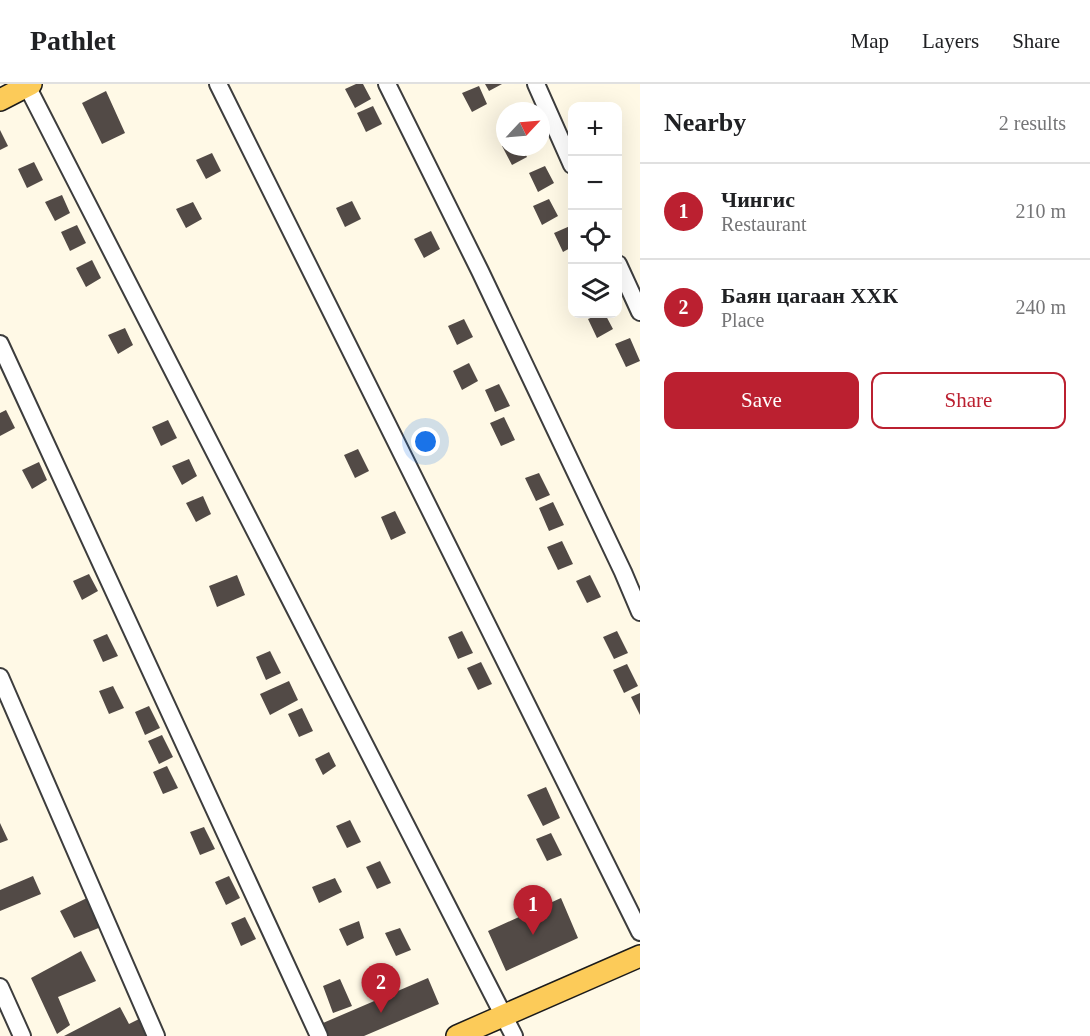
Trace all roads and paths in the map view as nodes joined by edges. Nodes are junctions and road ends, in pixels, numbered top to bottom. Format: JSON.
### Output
{"nodes":[{"id":1,"x":218,"y":84,"type":"edge"},
{"id":2,"x":387,"y":84,"type":"edge"},
{"id":3,"x":536,"y":84,"type":"edge"},
{"id":4,"x":28,"y":85,"type":"edge"},
{"id":5,"x":0,"y":100,"type":"edge"},
{"id":6,"x":569,"y":156,"type":"edge"},
{"id":7,"x":622,"y":273,"type":"edge"},
{"id":8,"x":640,"y":312,"type":"edge"},
{"id":9,"x":0,"y":344,"type":"edge"},
{"id":10,"x":640,"y":612,"type":"edge"},
{"id":11,"x":0,"y":677,"type":"edge"},
{"id":12,"x":640,"y":932,"type":"edge"},
{"id":13,"x":640,"y":956,"type":"edge"},
{"id":14,"x":0,"y":987,"type":"edge"},
{"id":15,"x":505,"y":1016,"type":"junction"},
{"id":16,"x":22,"y":1036,"type":"edge"},
{"id":17,"x":156,"y":1036,"type":"edge"},
{"id":18,"x":320,"y":1036,"type":"edge"},
{"id":19,"x":457,"y":1036,"type":"edge"},
{"id":20,"x":514,"y":1036,"type":"edge"}],
"edges":[{"from":1,"to":12,"type":"street"},
{"from":2,"to":10,"type":"street"},
{"from":3,"to":6,"type":"street"},
{"from":4,"to":5,"type":"main road"},
{"from":4,"to":15,"type":"street"},
{"from":7,"to":8,"type":"street"},
{"from":9,"to":18,"type":"street"},
{"from":11,"to":17,"type":"street"},
{"from":13,"to":15,"type":"main road"},
{"from":14,"to":16,"type":"street"},
{"from":15,"to":19,"type":"main road"},
{"from":15,"to":20,"type":"street"}]}
